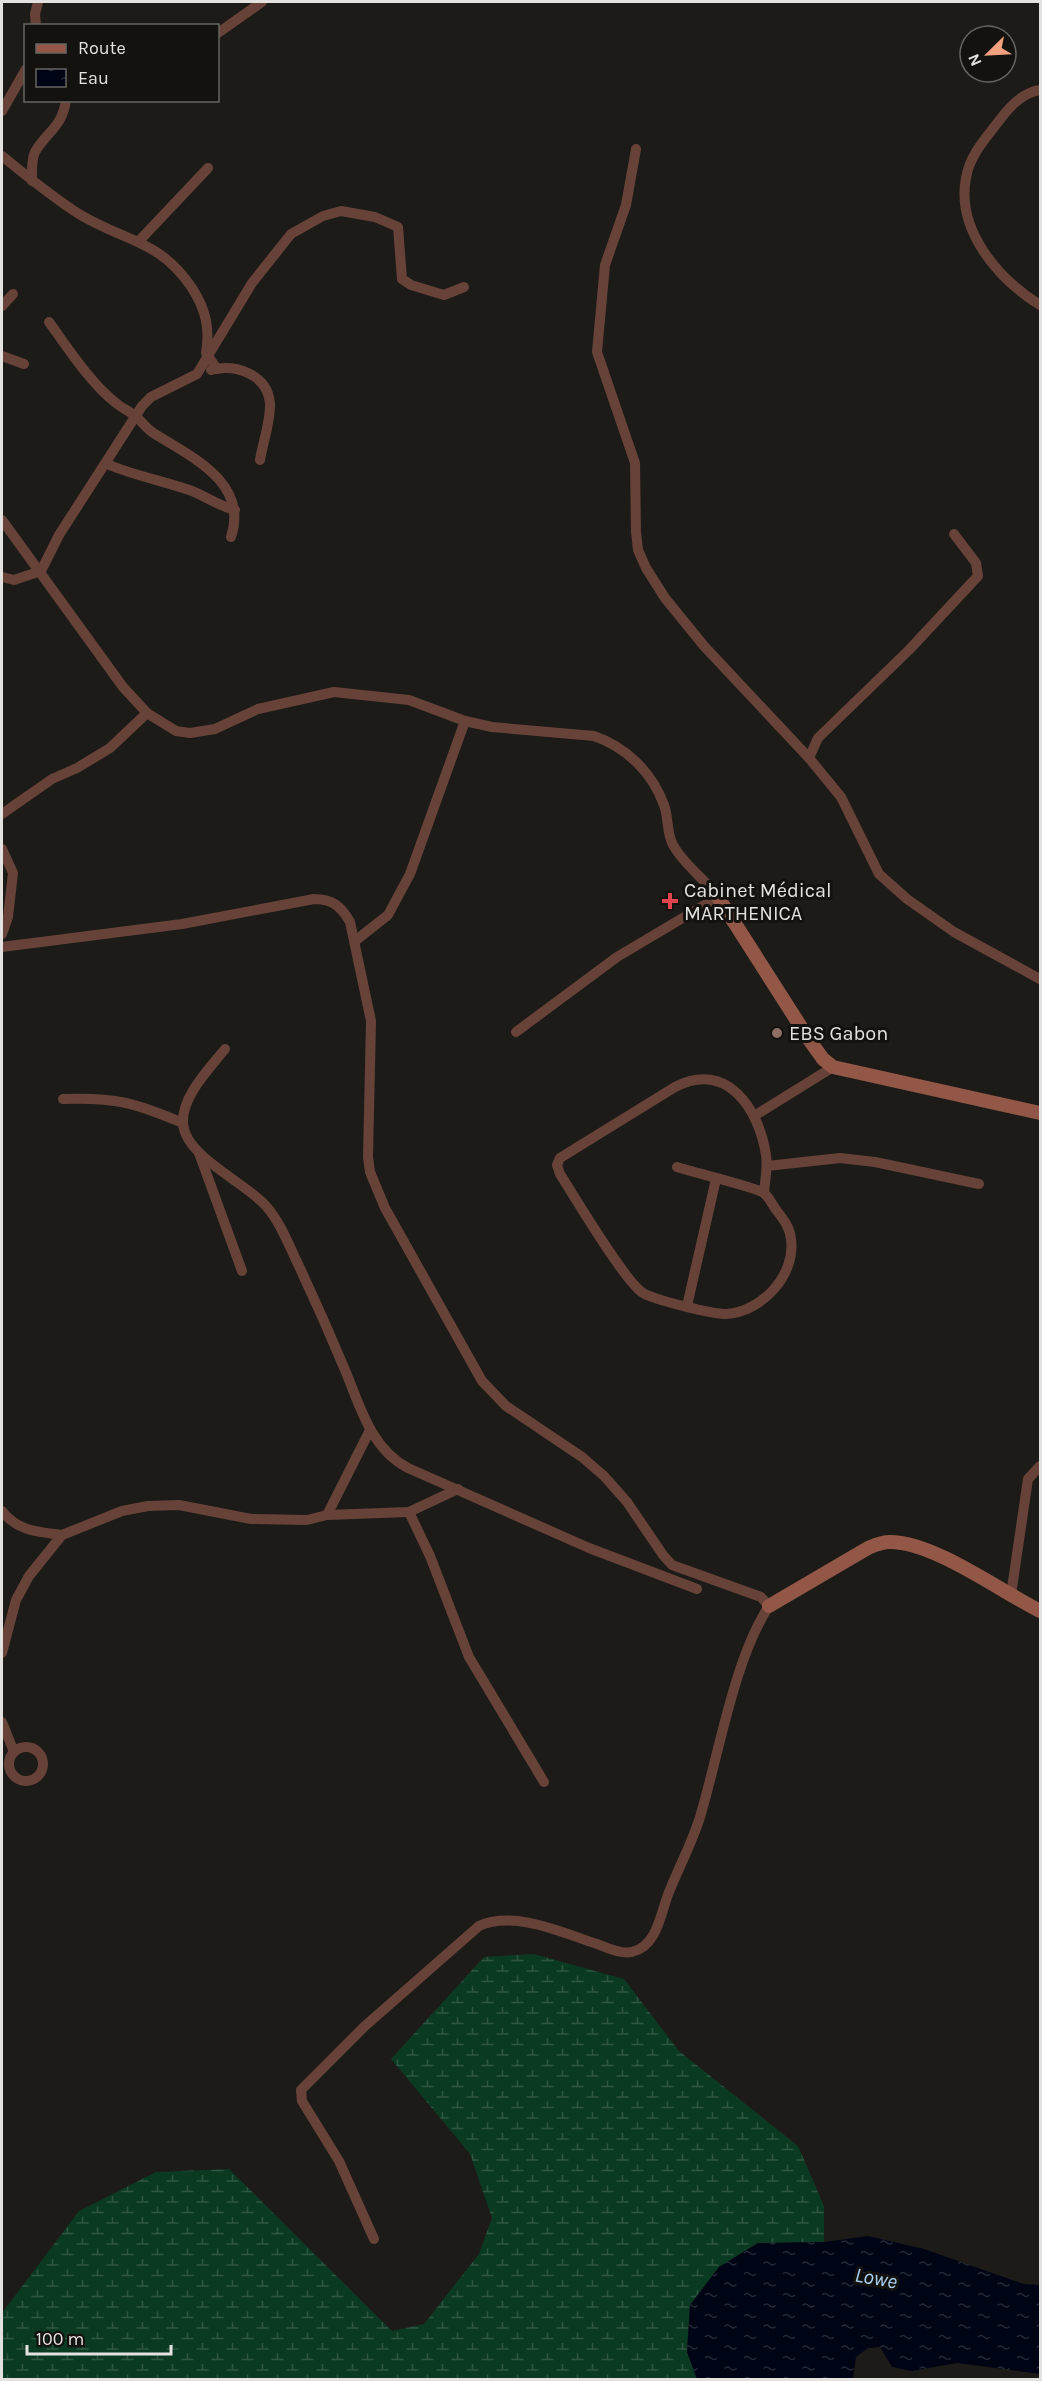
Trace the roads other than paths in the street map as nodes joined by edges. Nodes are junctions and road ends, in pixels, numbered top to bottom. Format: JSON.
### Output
{"nodes":[{"id":1,"x":38,"y":2,"type":"edge"},
{"id":2,"x":262,"y":2,"type":"edge"},
{"id":3,"x":36,"y":24,"type":"edge"},
{"id":4,"x":219,"y":32,"type":"edge"},
{"id":5,"x":24,"y":72,"type":"edge"},
{"id":6,"x":1041,"y":90,"type":"edge"},
{"id":7,"x":66,"y":102,"type":"edge"},
{"id":8,"x":2,"y":111,"type":"edge"},
{"id":9,"x":636,"y":149,"type":"dead end"},
{"id":10,"x":2,"y":156,"type":"edge"},
{"id":11,"x":208,"y":168,"type":"dead end"},
{"id":12,"x":32,"y":181,"type":"junction"},
{"id":13,"x":140,"y":241,"type":"junction"},
{"id":14,"x":464,"y":287,"type":"dead end"},
{"id":15,"x":13,"y":294,"type":"dead end"},
{"id":16,"x":1041,"y":305,"type":"edge"},
{"id":17,"x":2,"y":306,"type":"edge"},
{"id":18,"x":49,"y":322,"type":"dead end"},
{"id":19,"x":2,"y":356,"type":"edge"},
{"id":20,"x":208,"y":358,"type":"junction"},
{"id":21,"x":24,"y":364,"type":"dead end"},
{"id":22,"x":217,"y":369,"type":"junction"},
{"id":23,"x":197,"y":374,"type":"junction"},
{"id":24,"x":135,"y":416,"type":"junction"},
{"id":25,"x":260,"y":460,"type":"dead end"},
{"id":26,"x":107,"y":464,"type":"junction"},
{"id":27,"x":235,"y":510,"type":"junction"},
{"id":28,"x":2,"y":520,"type":"edge"},
{"id":29,"x":954,"y":534,"type":"dead end"},
{"id":30,"x":231,"y":537,"type":"dead end"},
{"id":31,"x":41,"y":571,"type":"junction"},
{"id":32,"x":2,"y":577,"type":"edge"},
{"id":33,"x":147,"y":713,"type":"junction"},
{"id":34,"x":465,"y":721,"type":"junction"},
{"id":35,"x":809,"y":758,"type":"junction"},
{"id":36,"x":2,"y":814,"type":"edge"},
{"id":37,"x":2,"y":849,"type":"edge"},
{"id":38,"x":718,"y":897,"type":"junction"},
{"id":39,"x":2,"y":934,"type":"edge"},
{"id":40,"x":355,"y":941,"type":"junction"},
{"id":41,"x":2,"y":947,"type":"edge"},
{"id":42,"x":1041,"y":979,"type":"edge"},
{"id":43,"x":516,"y":1032,"type":"dead end"},
{"id":44,"x":225,"y":1049,"type":"dead end"},
{"id":45,"x":833,"y":1067,"type":"junction"},
{"id":46,"x":63,"y":1098,"type":"dead end"},
{"id":47,"x":1041,"y":1113,"type":"edge"},
{"id":48,"x":754,"y":1116,"type":"junction"},
{"id":49,"x":183,"y":1123,"type":"junction"},
{"id":50,"x":199,"y":1153,"type":"junction"},
{"id":51,"x":767,"y":1166,"type":"junction"},
{"id":52,"x":676,"y":1167,"type":"dead end"},
{"id":53,"x":716,"y":1179,"type":"junction"},
{"id":54,"x":979,"y":1184,"type":"dead end"},
{"id":55,"x":764,"y":1192,"type":"junction"},
{"id":56,"x":242,"y":1271,"type":"dead end"},
{"id":57,"x":687,"y":1306,"type":"junction"},
{"id":58,"x":369,"y":1430,"type":"junction"},
{"id":59,"x":1041,"y":1466,"type":"edge"},
{"id":60,"x":458,"y":1489,"type":"junction"},
{"id":61,"x":2,"y":1511,"type":"edge"},
{"id":62,"x":409,"y":1512,"type":"junction"},
{"id":63,"x":327,"y":1515,"type":"junction"},
{"id":64,"x":62,"y":1535,"type":"junction"},
{"id":65,"x":697,"y":1589,"type":"dead end"},
{"id":66,"x":1011,"y":1595,"type":"junction"},
{"id":67,"x":769,"y":1606,"type":"junction"},
{"id":68,"x":1041,"y":1611,"type":"edge"},
{"id":69,"x":2,"y":1653,"type":"edge"},
{"id":70,"x":2,"y":1722,"type":"edge"},
{"id":71,"x":14,"y":1752,"type":"dead end"},
{"id":72,"x":544,"y":1782,"type":"dead end"},
{"id":73,"x":374,"y":2239,"type":"dead end"}],
"edges":[{"from":1,"to":3,"type":"street"},
{"from":2,"to":4,"type":"street"},
{"from":5,"to":8,"type":"street"},
{"from":6,"to":16,"type":"street"},
{"from":7,"to":12,"type":"street"},
{"from":9,"to":35,"type":"street"},
{"from":10,"to":12,"type":"street"},
{"from":11,"to":13,"type":"street"},
{"from":12,"to":13,"type":"street"},
{"from":13,"to":20,"type":"street"},
{"from":14,"to":20,"type":"street"},
{"from":15,"to":17,"type":"street"},
{"from":18,"to":24,"type":"street"},
{"from":19,"to":21,"type":"street"},
{"from":20,"to":22,"type":"street"},
{"from":20,"to":23,"type":"street"},
{"from":22,"to":23,"type":"street"},
{"from":22,"to":25,"type":"street"},
{"from":23,"to":24,"type":"street"},
{"from":24,"to":26,"type":"street"},
{"from":24,"to":27,"type":"street"},
{"from":26,"to":27,"type":"street"},
{"from":26,"to":31,"type":"street"},
{"from":27,"to":30,"type":"street"},
{"from":28,"to":31,"type":"street"},
{"from":29,"to":35,"type":"street"},
{"from":31,"to":32,"type":"street"},
{"from":31,"to":33,"type":"street"},
{"from":33,"to":34,"type":"street"},
{"from":33,"to":36,"type":"street"},
{"from":34,"to":38,"type":"street"},
{"from":34,"to":40,"type":"street"},
{"from":35,"to":42,"type":"street"},
{"from":37,"to":39,"type":"street"},
{"from":38,"to":43,"type":"street"},
{"from":38,"to":45,"type":"street"},
{"from":40,"to":41,"type":"street"},
{"from":40,"to":67,"type":"street"},
{"from":44,"to":49,"type":"street"},
{"from":45,"to":47,"type":"street"},
{"from":45,"to":48,"type":"street"},
{"from":46,"to":49,"type":"street"},
{"from":48,"to":51,"type":"street"},
{"from":48,"to":57,"type":"street"},
{"from":49,"to":50,"type":"street"},
{"from":50,"to":56,"type":"street"},
{"from":50,"to":58,"type":"street"},
{"from":51,"to":54,"type":"street"},
{"from":51,"to":55,"type":"street"},
{"from":52,"to":53,"type":"street"},
{"from":53,"to":55,"type":"street"},
{"from":53,"to":57,"type":"street"},
{"from":55,"to":57,"type":"street"},
{"from":58,"to":60,"type":"street"},
{"from":58,"to":63,"type":"street"},
{"from":59,"to":66,"type":"street"},
{"from":60,"to":62,"type":"street"},
{"from":60,"to":65,"type":"street"},
{"from":61,"to":64,"type":"street"},
{"from":62,"to":63,"type":"street"},
{"from":62,"to":72,"type":"street"},
{"from":63,"to":64,"type":"street"},
{"from":64,"to":69,"type":"street"},
{"from":66,"to":67,"type":"street"},
{"from":66,"to":68,"type":"street"},
{"from":67,"to":73,"type":"street"},
{"from":70,"to":71,"type":"street"}]}
